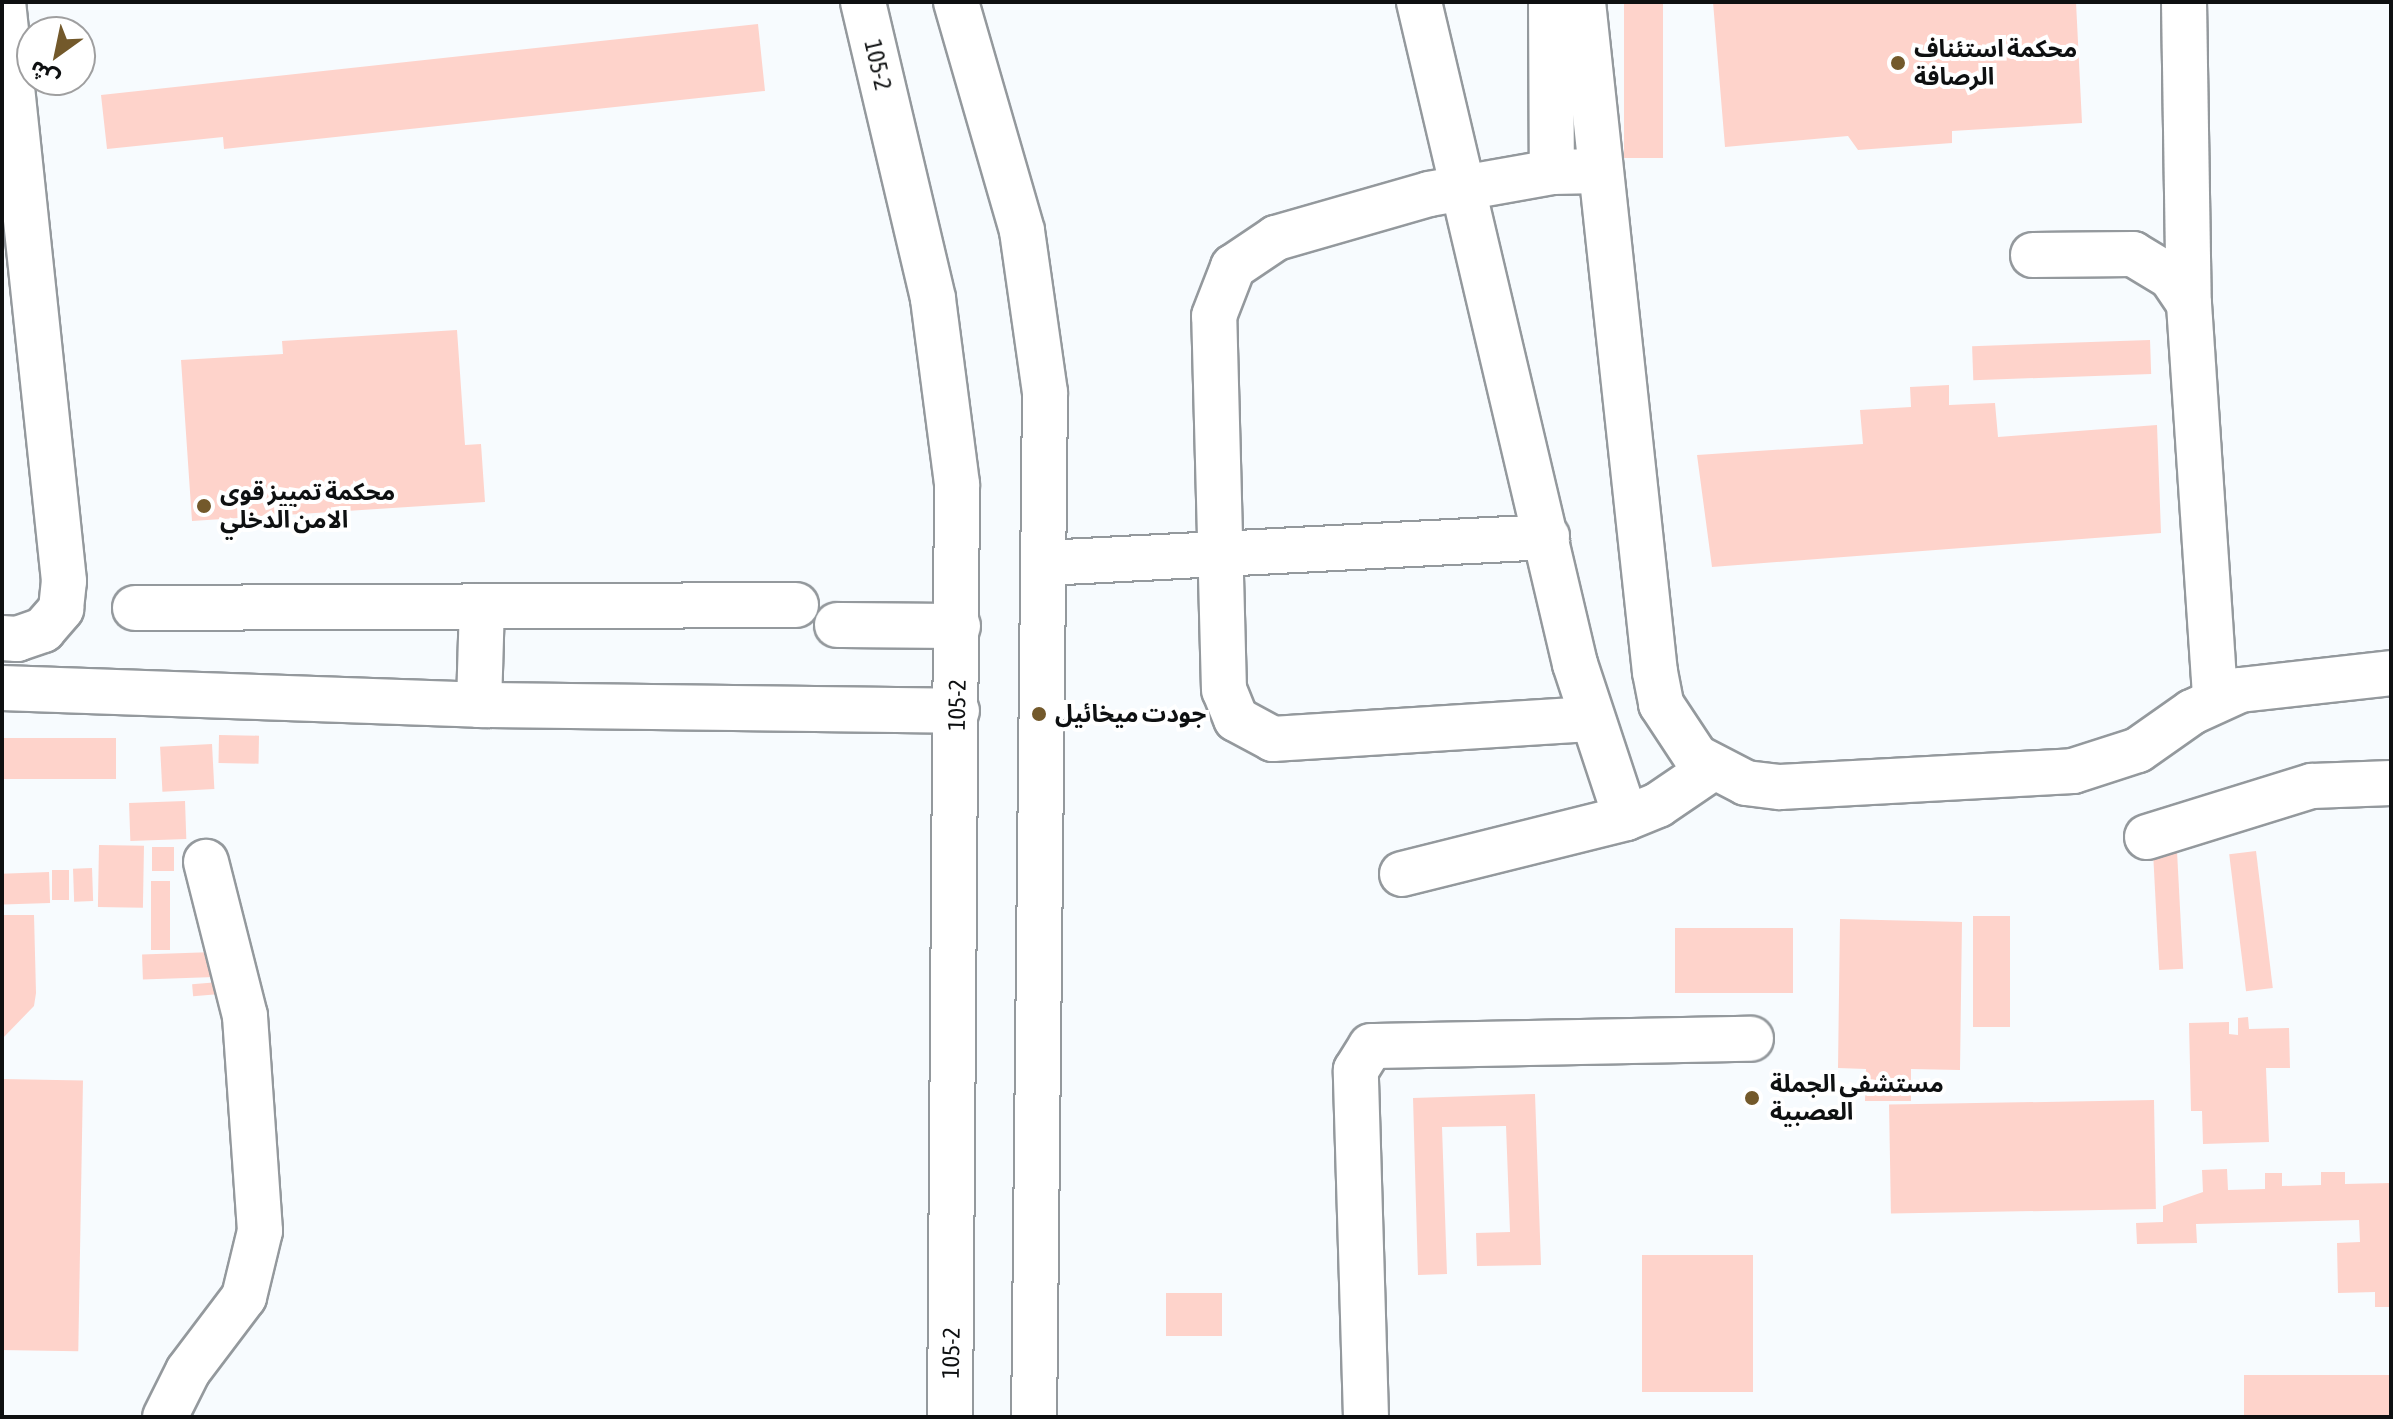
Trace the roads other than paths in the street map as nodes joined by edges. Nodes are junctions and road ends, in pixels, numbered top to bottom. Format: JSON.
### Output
{"nodes":[{"id":1,"x":3,"y":2,"type":"edge"},
{"id":2,"x":863,"y":2,"type":"edge"},
{"id":3,"x":956,"y":2,"type":"edge"},
{"id":4,"x":1419,"y":2,"type":"edge"},
{"id":5,"x":1551,"y":2,"type":"edge"},
{"id":6,"x":1583,"y":2,"type":"edge"},
{"id":7,"x":2184,"y":2,"type":"edge"},
{"id":8,"x":1599,"y":171,"type":"junction"},
{"id":9,"x":1552,"y":172,"type":"junction"},
{"id":10,"x":1464,"y":187,"type":"junction"},
{"id":11,"x":2033,"y":255,"type":"dead end"},
{"id":12,"x":2189,"y":304,"type":"junction"},
{"id":13,"x":1547,"y":537,"type":"junction"},
{"id":14,"x":1221,"y":553,"type":"junction"},
{"id":15,"x":1045,"y":563,"type":"junction"},
{"id":16,"x":796,"y":605,"type":"dead end"},
{"id":17,"x":482,"y":606,"type":"junction"},
{"id":18,"x":135,"y":608,"type":"dead end"},
{"id":19,"x":837,"y":625,"type":"dead end"},
{"id":20,"x":958,"y":626,"type":"junction"},
{"id":21,"x":10,"y":639,"type":"edge"},
{"id":22,"x":2391,"y":673,"type":"edge"},
{"id":23,"x":11,"y":688,"type":"edge"},
{"id":24,"x":2215,"y":699,"type":"junction"},
{"id":25,"x":479,"y":705,"type":"junction"},
{"id":26,"x":957,"y":711,"type":"junction"},
{"id":27,"x":1590,"y":719,"type":"junction"},
{"id":28,"x":1711,"y":769,"type":"junction"},
{"id":29,"x":2391,"y":783,"type":"edge"},
{"id":30,"x":1626,"y":818,"type":"junction"},
{"id":31,"x":2147,"y":837,"type":"dead end"},
{"id":32,"x":206,"y":862,"type":"dead end"},
{"id":33,"x":1402,"y":874,"type":"dead end"},
{"id":34,"x":1751,"y":1039,"type":"dead end"},
{"id":35,"x":165,"y":1417,"type":"edge"},
{"id":36,"x":950,"y":1417,"type":"edge"},
{"id":37,"x":1034,"y":1417,"type":"edge"},
{"id":38,"x":1366,"y":1417,"type":"edge"}],
"edges":[{"from":1,"to":21,"type":"street"},
{"from":2,"to":20,"type":"street","name":"105-2"},
{"from":3,"to":15,"type":"street"},
{"from":4,"to":10,"type":"street"},
{"from":5,"to":9,"type":"street"},
{"from":6,"to":8,"type":"street"},
{"from":7,"to":12,"type":"street"},
{"from":8,"to":9,"type":"street"},
{"from":8,"to":28,"type":"street"},
{"from":9,"to":10,"type":"street"},
{"from":10,"to":13,"type":"street"},
{"from":10,"to":14,"type":"street"},
{"from":11,"to":12,"type":"street"},
{"from":12,"to":24,"type":"street"},
{"from":13,"to":14,"type":"street"},
{"from":13,"to":27,"type":"street"},
{"from":14,"to":15,"type":"street"},
{"from":14,"to":27,"type":"street"},
{"from":15,"to":37,"type":"street"},
{"from":16,"to":17,"type":"street"},
{"from":17,"to":18,"type":"street"},
{"from":17,"to":25,"type":"street"},
{"from":19,"to":20,"type":"street"},
{"from":20,"to":26,"type":"street","name":"105-2"},
{"from":21,"to":23,"type":"street"},
{"from":22,"to":24,"type":"street"},
{"from":23,"to":25,"type":"street"},
{"from":24,"to":28,"type":"street"},
{"from":25,"to":26,"type":"street"},
{"from":26,"to":36,"type":"street","name":"105-2"},
{"from":27,"to":30,"type":"street"},
{"from":28,"to":30,"type":"street"},
{"from":29,"to":31,"type":"street"},
{"from":30,"to":33,"type":"street"},
{"from":32,"to":35,"type":"street"},
{"from":34,"to":38,"type":"street"}]}
